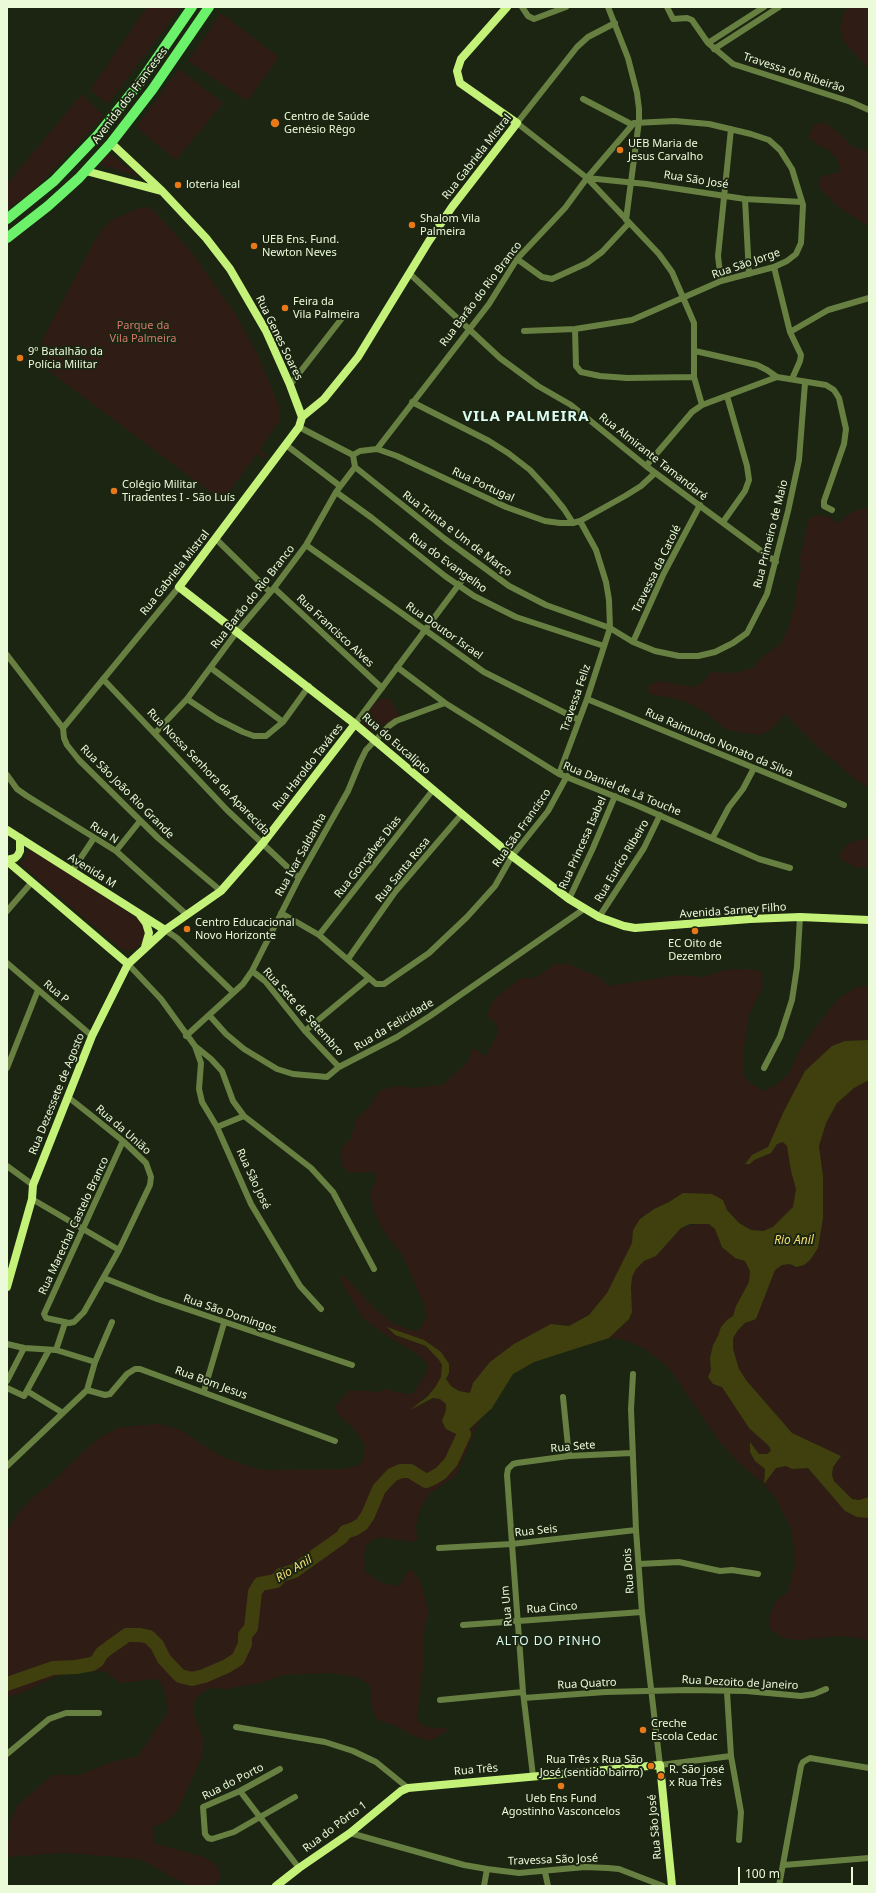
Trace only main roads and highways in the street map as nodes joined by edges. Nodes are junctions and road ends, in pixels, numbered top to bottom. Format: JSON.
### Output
{"nodes":[{"id":1,"x":192,"y":7,"type":"edge"},
{"id":2,"x":209,"y":7,"type":"edge"},
{"id":3,"x":7,"y":219,"type":"edge"},
{"id":4,"x":7,"y":238,"type":"edge"}],
"edges":[{"from":1,"to":3,"type":"main road","name":"Avenida dos Franceses"},
{"from":2,"to":4,"type":"main road","name":"Avenida dos Franceses"}]}
